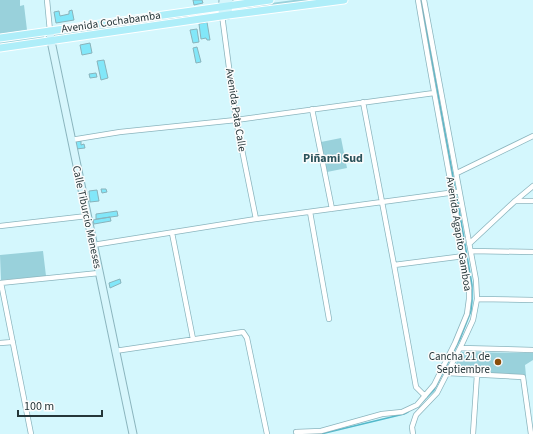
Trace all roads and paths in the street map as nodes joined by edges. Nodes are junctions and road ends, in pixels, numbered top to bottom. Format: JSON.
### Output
{"nodes":[{"id":1,"x":48,"y":0,"type":"edge"},
{"id":2,"x":270,"y":0,"type":"edge"},
{"id":3,"x":344,"y":0,"type":"edge"},
{"id":4,"x":418,"y":0,"type":"edge"},
{"id":5,"x":424,"y":0,"type":"edge"},
{"id":6,"x":226,"y":3,"type":"edge"},
{"id":7,"x":225,"y":15,"type":"junction"},
{"id":8,"x":50,"y":31,"type":"junction"},
{"id":9,"x":0,"y":38,"type":"edge"},
{"id":10,"x":50,"y":41,"type":"junction"},
{"id":11,"x":0,"y":48,"type":"edge"},
{"id":12,"x":434,"y":93,"type":"junction"},
{"id":13,"x":363,"y":102,"type":"junction"},
{"id":14,"x":312,"y":109,"type":"junction"},
{"id":15,"x":236,"y":120,"type":"junction"},
{"id":16,"x":533,"y":136,"type":"edge"},
{"id":17,"x":71,"y":140,"type":"junction"},
{"id":18,"x":457,"y":173,"type":"junction"},
{"id":19,"x":533,"y":186,"type":"edge"},
{"id":20,"x":460,"y":191,"type":"junction"},
{"id":21,"x":453,"y":192,"type":"junction"},
{"id":22,"x":515,"y":201,"type":"junction"},
{"id":23,"x":533,"y":201,"type":"edge"},
{"id":24,"x":381,"y":202,"type":"junction"},
{"id":25,"x":332,"y":209,"type":"junction"},
{"id":26,"x":310,"y":212,"type":"junction"},
{"id":27,"x":87,"y":216,"type":"junction"},
{"id":28,"x":256,"y":220,"type":"junction"},
{"id":29,"x":0,"y":226,"type":"edge"},
{"id":30,"x":172,"y":233,"type":"junction"},
{"id":31,"x":470,"y":244,"type":"junction"},
{"id":32,"x":93,"y":245,"type":"junction"},
{"id":33,"x":471,"y":251,"type":"junction"},
{"id":34,"x":533,"y":252,"type":"edge"},
{"id":35,"x":464,"y":256,"type":"junction"},
{"id":36,"x":394,"y":265,"type":"junction"},
{"id":37,"x":99,"y":273,"type":"junction"},
{"id":38,"x":1,"y":283,"type":"edge"},
{"id":39,"x":477,"y":299,"type":"junction"},
{"id":40,"x":533,"y":300,"type":"edge"},
{"id":41,"x":329,"y":319,"type":"dead end"},
{"id":42,"x":193,"y":339,"type":"junction"},
{"id":43,"x":13,"y":342,"type":"junction"},
{"id":44,"x":0,"y":343,"type":"edge"},
{"id":45,"x":460,"y":348,"type":"junction"},
{"id":46,"x":533,"y":350,"type":"edge"},
{"id":47,"x":116,"y":351,"type":"junction"},
{"id":48,"x":447,"y":373,"type":"junction"},
{"id":49,"x":476,"y":375,"type":"junction"},
{"id":50,"x":425,"y":396,"type":"junction"},
{"id":51,"x":296,"y":432,"type":"dead end"},
{"id":52,"x":31,"y":434,"type":"edge"},
{"id":53,"x":133,"y":434,"type":"edge"},
{"id":54,"x":267,"y":434,"type":"edge"},
{"id":55,"x":413,"y":434,"type":"edge"},
{"id":56,"x":473,"y":434,"type":"edge"},
{"id":57,"x":531,"y":434,"type":"edge"}],
"edges":[{"from":1,"to":8,"type":"street","name":"Calle Tiburcio Meneses"},
{"from":2,"to":6,"type":"main road","name":"Avenida Cochabamba"},
{"from":3,"to":7,"type":"main road","name":"Avenida Cochabamba"},
{"from":4,"to":12,"type":"street","name":"Avenida Agapito Gamboa"},
{"from":5,"to":18,"type":"street","name":"Avenida Agapito Gamboa"},
{"from":6,"to":7,"type":"street","name":"Avenida Pata Calle"},
{"from":6,"to":8,"type":"main road","name":"Avenida Cochabamba"},
{"from":7,"to":10,"type":"main road","name":"Avenida Cochabamba"},
{"from":7,"to":15,"type":"street","name":"Avenida Pata Calle"},
{"from":8,"to":9,"type":"main road","name":"Avenida Cochabamba"},
{"from":8,"to":10,"type":"street","name":"Calle Tiburcio Meneses"},
{"from":10,"to":11,"type":"main road","name":"Avenida Cochabamba"},
{"from":10,"to":17,"type":"street","name":"Calle Tiburcio Meneses"},
{"from":12,"to":13,"type":"street"},
{"from":12,"to":21,"type":"street","name":"Avenida Agapito Gamboa"},
{"from":13,"to":14,"type":"street"},
{"from":13,"to":24,"type":"street"},
{"from":14,"to":15,"type":"street"},
{"from":14,"to":25,"type":"street"},
{"from":15,"to":17,"type":"street"},
{"from":15,"to":28,"type":"street","name":"Avenida Pata Calle"},
{"from":16,"to":18,"type":"street"},
{"from":17,"to":27,"type":"street","name":"Calle Tiburcio Meneses"},
{"from":18,"to":20,"type":"street","name":"Avenida Agapito Gamboa"},
{"from":19,"to":22,"type":"street"},
{"from":20,"to":21,"type":"street"},
{"from":20,"to":31,"type":"street","name":"Avenida Agapito Gamboa"},
{"from":21,"to":24,"type":"street"},
{"from":21,"to":35,"type":"street","name":"Avenida Agapito Gamboa"},
{"from":22,"to":23,"type":"street"},
{"from":22,"to":31,"type":"street"},
{"from":24,"to":25,"type":"street"},
{"from":24,"to":36,"type":"street"},
{"from":25,"to":26,"type":"street"},
{"from":26,"to":28,"type":"street"},
{"from":26,"to":41,"type":"street"},
{"from":27,"to":29,"type":"street"},
{"from":27,"to":32,"type":"street","name":"Calle Tiburcio Meneses"},
{"from":28,"to":30,"type":"street"},
{"from":30,"to":32,"type":"street"},
{"from":30,"to":42,"type":"street"},
{"from":31,"to":33,"type":"street","name":"Avenida Agapito Gamboa"},
{"from":32,"to":37,"type":"street","name":"Calle Tiburcio Meneses"},
{"from":33,"to":34,"type":"street"},
{"from":33,"to":39,"type":"street","name":"Avenida Agapito Gamboa"},
{"from":35,"to":36,"type":"street"},
{"from":35,"to":50,"type":"street","name":"Avenida Agapito Gamboa"},
{"from":36,"to":50,"type":"street"},
{"from":37,"to":38,"type":"street"},
{"from":37,"to":47,"type":"street","name":"Calle Tiburcio Meneses"},
{"from":38,"to":43,"type":"street"},
{"from":39,"to":40,"type":"street"},
{"from":39,"to":45,"type":"street","name":"Avenida Agapito Gamboa"},
{"from":42,"to":47,"type":"street"},
{"from":42,"to":54,"type":"street"},
{"from":43,"to":44,"type":"street"},
{"from":43,"to":52,"type":"street"},
{"from":45,"to":46,"type":"street"},
{"from":45,"to":48,"type":"street","name":"Avenida Agapito Gamboa"},
{"from":47,"to":53,"type":"street","name":"Calle Tiburcio Meneses"},
{"from":48,"to":49,"type":"street"},
{"from":48,"to":55,"type":"street","name":"Avenida Agapito Gamboa"},
{"from":49,"to":56,"type":"street"},
{"from":49,"to":57,"type":"street"},
{"from":50,"to":51,"type":"street","name":"Avenida Agapito Gamboa"}]}
